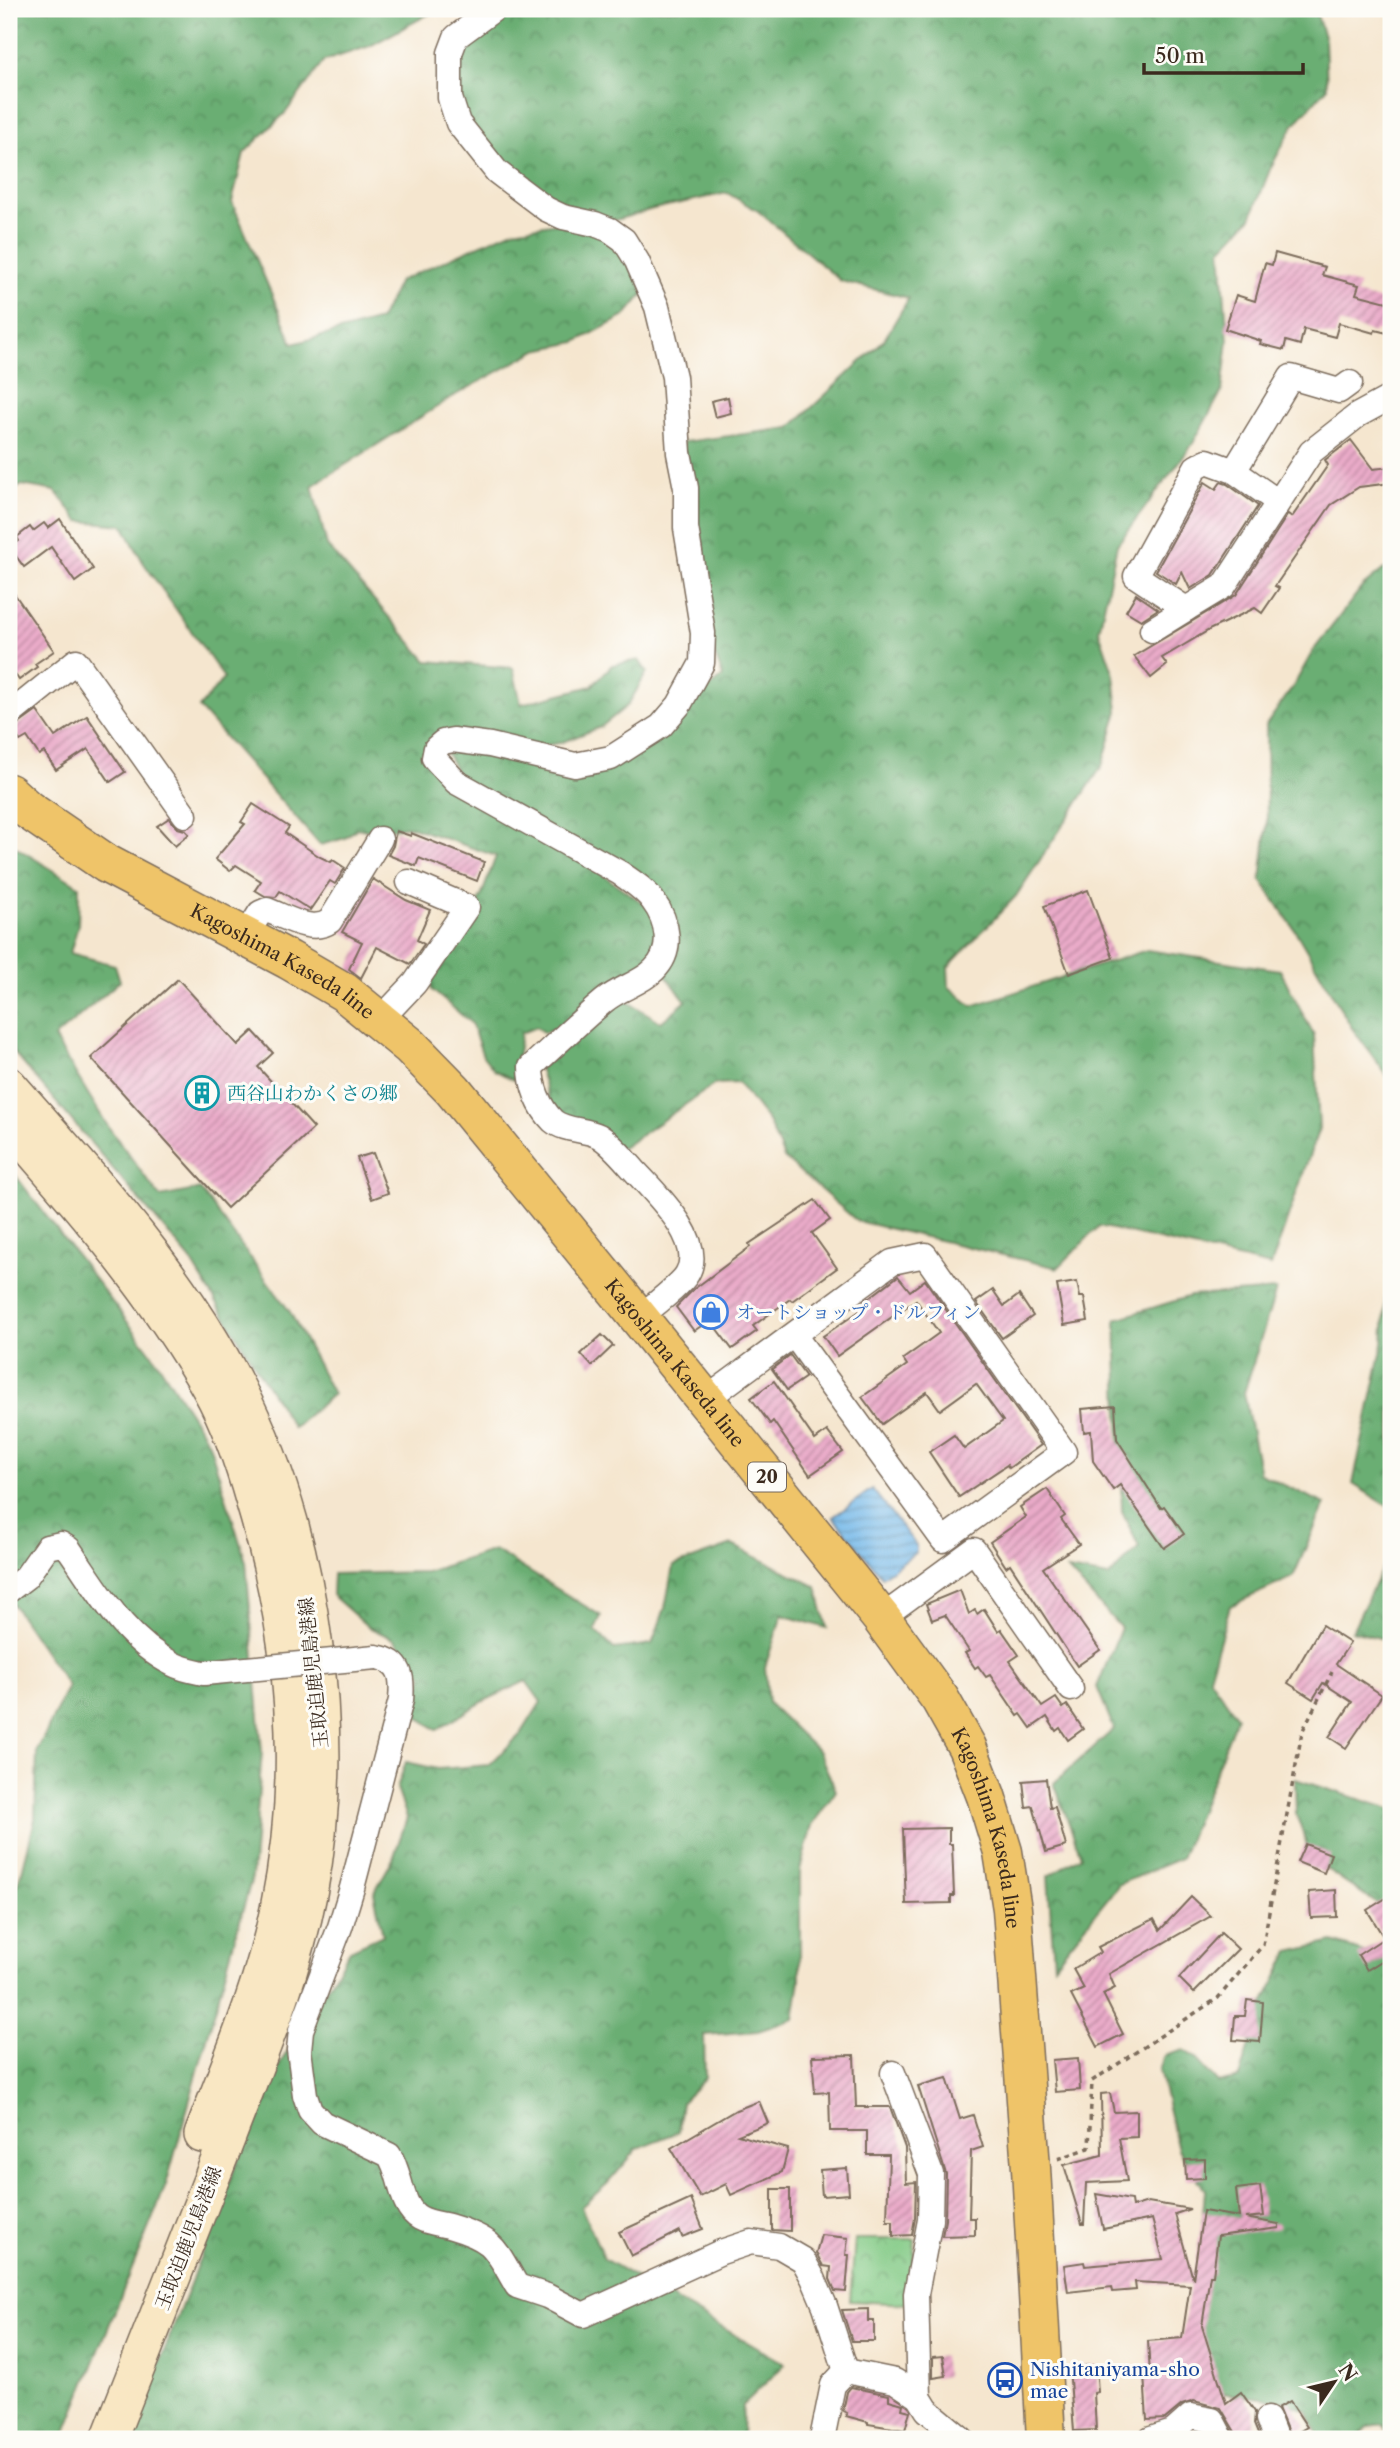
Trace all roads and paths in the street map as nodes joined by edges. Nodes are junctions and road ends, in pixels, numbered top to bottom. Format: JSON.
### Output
{"nodes":[{"id":1,"x":494,"y":9,"type":"edge"},
{"id":2,"x":1350,"y":383,"type":"dead end"},
{"id":3,"x":1391,"y":397,"type":"edge"},
{"id":4,"x":1234,"y":471,"type":"junction"},
{"id":5,"x":1278,"y":502,"type":"junction"},
{"id":6,"x":1186,"y":609,"type":"junction"},
{"id":7,"x":1152,"y":630,"type":"dead end"},
{"id":8,"x":9,"y":715,"type":"edge"},
{"id":9,"x":9,"y":793,"type":"edge"},
{"id":10,"x":185,"y":815,"type":"dead end"},
{"id":11,"x":380,"y":839,"type":"dead end"},
{"id":12,"x":409,"y":882,"type":"dead end"},
{"id":13,"x":245,"y":937,"type":"junction"},
{"id":14,"x":379,"y":1021,"type":"junction"},
{"id":15,"x":9,"y":1085,"type":"edge"},
{"id":16,"x":9,"y":1124,"type":"edge"},
{"id":17,"x":639,"y":1318,"type":"junction"},
{"id":18,"x":794,"y":1335,"type":"junction"},
{"id":19,"x":705,"y":1399,"type":"junction"},
{"id":20,"x":9,"y":1590,"type":"edge"},
{"id":21,"x":881,"y":1618,"type":"junction"},
{"id":22,"x":1332,"y":1672,"type":"dead end"},
{"id":23,"x":1070,"y":1689,"type":"dead end"},
{"id":24,"x":893,"y":2073,"type":"dead end"},
{"id":25,"x":1031,"y":2168,"type":"junction"},
{"id":26,"x":846,"y":2371,"type":"junction"},
{"id":27,"x":919,"y":2397,"type":"junction"},
{"id":28,"x":945,"y":2431,"type":"edge"},
{"id":29,"x":85,"y":2439,"type":"edge"},
{"id":30,"x":109,"y":2439,"type":"edge"},
{"id":31,"x":822,"y":2439,"type":"edge"},
{"id":32,"x":962,"y":2439,"type":"edge"},
{"id":33,"x":1046,"y":2439,"type":"edge"},
{"id":34,"x":1151,"y":2439,"type":"edge"},
{"id":35,"x":1223,"y":2439,"type":"edge"}],
"edges":[{"from":1,"to":17,"type":"street"},
{"from":2,"to":4,"type":"street"},
{"from":3,"to":5,"type":"street"},
{"from":4,"to":5,"type":"street"},
{"from":4,"to":6,"type":"street"},
{"from":5,"to":6,"type":"street"},
{"from":6,"to":7,"type":"street"},
{"from":8,"to":10,"type":"street"},
{"from":9,"to":13,"type":"main road","name":"Kagoshima Kaseda line","number":"20"},
{"from":11,"to":13,"type":"street"},
{"from":12,"to":14,"type":"street"},
{"from":13,"to":14,"type":"main road","name":"Kagoshima Kaseda line","number":"20"},
{"from":14,"to":17,"type":"main road","name":"Kagoshima Kaseda line","number":"20"},
{"from":15,"to":30,"type":"main road","name":"玉取迫鹿児島港線"},
{"from":16,"to":29,"type":"main road","name":"玉取迫鹿児島港線"},
{"from":17,"to":19,"type":"main road","name":"Kagoshima Kaseda line","number":"20"},
{"from":18,"to":18,"type":"street"},
{"from":18,"to":19,"type":"street"},
{"from":19,"to":21,"type":"main road","name":"Kagoshima Kaseda line","number":"20"},
{"from":20,"to":26,"type":"street","bridge":true},
{"from":21,"to":23,"type":"street"},
{"from":21,"to":25,"type":"main road","name":"Kagoshima Kaseda line","number":"20"},
{"from":22,"to":25,"type":"path"},
{"from":24,"to":27,"type":"street"},
{"from":25,"to":33,"type":"main road","name":"Kagoshima Kaseda line","number":"20"},
{"from":26,"to":27,"type":"street"},
{"from":26,"to":31,"type":"street"},
{"from":27,"to":28,"type":"street"},
{"from":28,"to":32,"type":"street"},
{"from":34,"to":35,"type":"street"}]}
